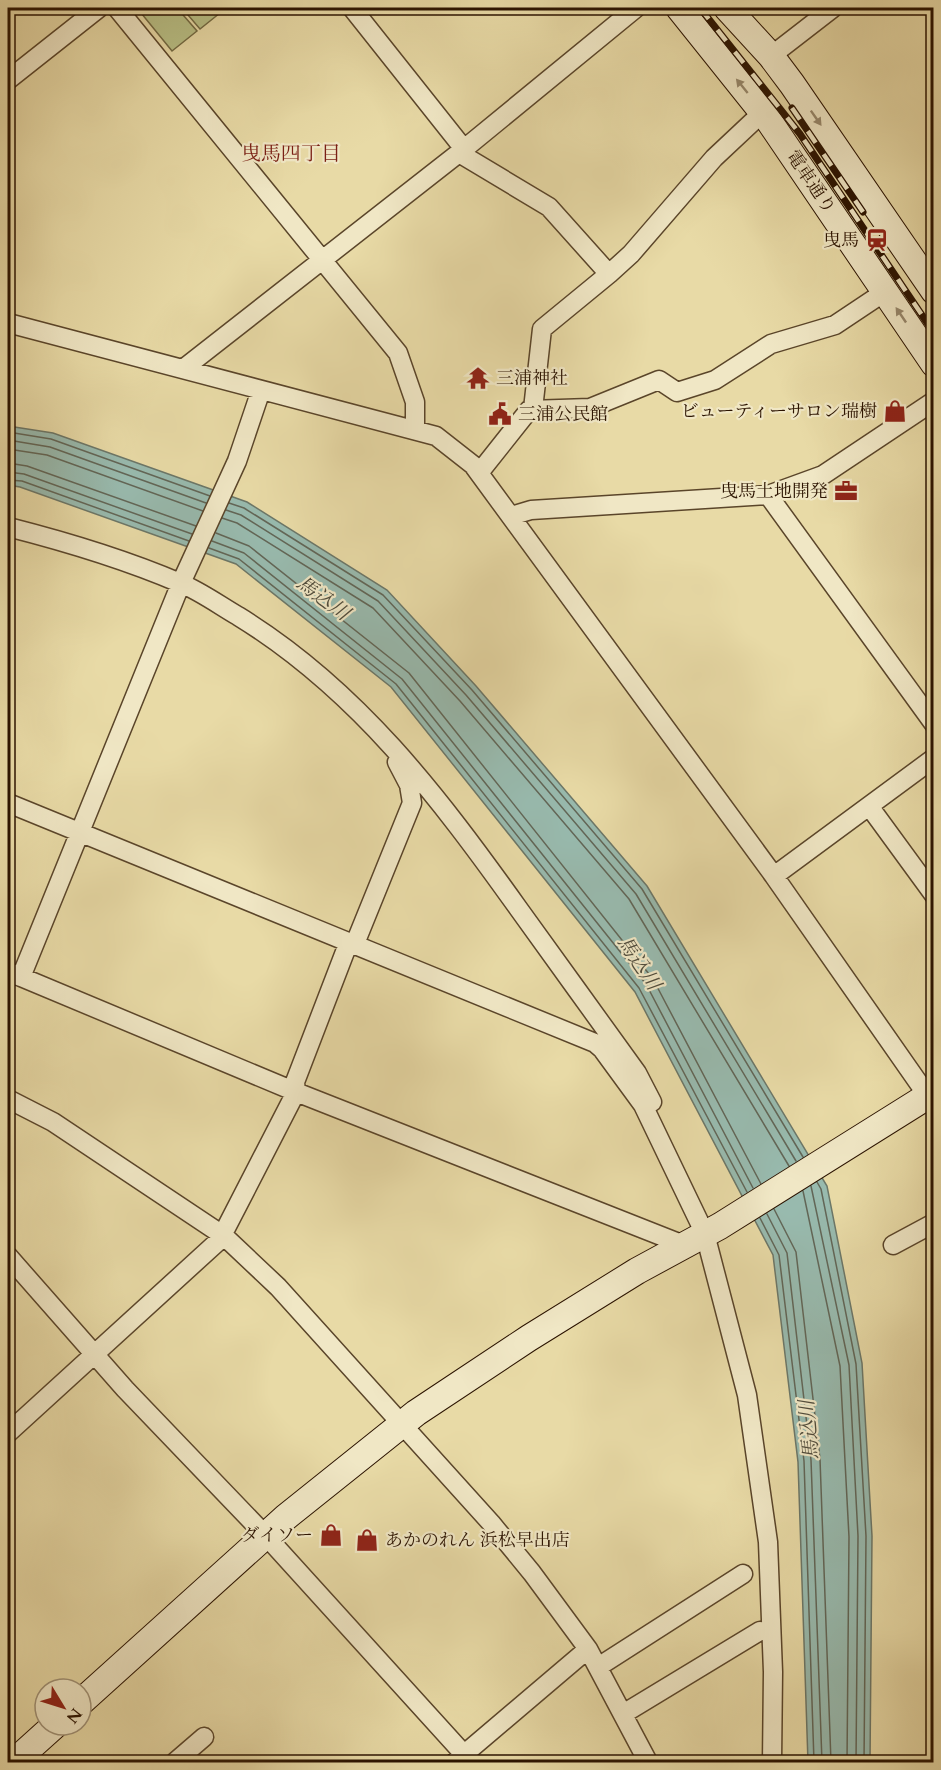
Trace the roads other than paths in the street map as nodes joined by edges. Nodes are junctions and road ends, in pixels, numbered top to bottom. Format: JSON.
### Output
{"nodes":[{"id":1,"x":99,"y":8,"type":"edge"},
{"id":2,"x":117,"y":8,"type":"edge"},
{"id":3,"x":352,"y":8,"type":"edge"},
{"id":4,"x":636,"y":8,"type":"edge"},
{"id":5,"x":679,"y":8,"type":"edge"},
{"id":6,"x":726,"y":8,"type":"edge"},
{"id":7,"x":834,"y":8,"type":"edge"},
{"id":8,"x":771,"y":56,"type":"junction"},
{"id":9,"x":8,"y":80,"type":"edge"},
{"id":10,"x":763,"y":112,"type":"junction"},
{"id":11,"x":461,"y":151,"type":"junction"},
{"id":12,"x":322,"y":258,"type":"junction"},
{"id":13,"x":609,"y":274,"type":"junction"},
{"id":14,"x":933,"y":291,"type":"edge"},
{"id":15,"x":874,"y":299,"type":"dead end"},
{"id":16,"x":8,"y":323,"type":"edge"},
{"id":17,"x":933,"y":364,"type":"edge"},
{"id":18,"x":183,"y":369,"type":"junction"},
{"id":19,"x":261,"y":390,"type":"junction"},
{"id":20,"x":933,"y":401,"type":"edge"},
{"id":21,"x":533,"y":409,"type":"junction"},
{"id":22,"x":415,"y":430,"type":"junction"},
{"id":23,"x":479,"y":473,"type":"junction"},
{"id":24,"x":768,"y":495,"type":"junction"},
{"id":25,"x":511,"y":516,"type":"junction"},
{"id":26,"x":8,"y":527,"type":"edge"},
{"id":27,"x":182,"y":581,"type":"junction"},
{"id":28,"x":933,"y":724,"type":"edge"},
{"id":29,"x":394,"y":747,"type":"junction"},
{"id":30,"x":933,"y":758,"type":"edge"},
{"id":31,"x":8,"y":803,"type":"edge"},
{"id":32,"x":869,"y":806,"type":"junction"},
{"id":33,"x":78,"y":831,"type":"junction"},
{"id":34,"x":774,"y":876,"type":"junction"},
{"id":35,"x":933,"y":895,"type":"edge"},
{"id":36,"x":351,"y":945,"type":"junction"},
{"id":37,"x":14,"y":975,"type":"edge"},
{"id":38,"x":296,"y":1092,"type":"junction"},
{"id":39,"x":932,"y":1098,"type":"edge"},
{"id":40,"x":8,"y":1099,"type":"edge"},
{"id":41,"x":671,"y":1163,"type":"junction"},
{"id":42,"x":933,"y":1223,"type":"edge"},
{"id":43,"x":222,"y":1235,"type":"junction"},
{"id":44,"x":703,"y":1235,"type":"junction"},
{"id":45,"x":893,"y":1245,"type":"dead end"},
{"id":46,"x":8,"y":1256,"type":"edge"},
{"id":47,"x":94,"y":1353,"type":"junction"},
{"id":48,"x":401,"y":1425,"type":"junction"},
{"id":49,"x":8,"y":1433,"type":"edge"},
{"id":50,"x":266,"y":1536,"type":"junction"},
{"id":51,"x":743,"y":1574,"type":"dead end"},
{"id":52,"x":760,"y":1631,"type":"dead end"},
{"id":53,"x":588,"y":1649,"type":"junction"},
{"id":54,"x":598,"y":1667,"type":"junction"},
{"id":55,"x":93,"y":1691,"type":"edge"},
{"id":56,"x":623,"y":1714,"type":"junction"},
{"id":57,"x":40,"y":1737,"type":"edge"},
{"id":58,"x":204,"y":1737,"type":"dead end"},
{"id":59,"x":15,"y":1758,"type":"edge"},
{"id":60,"x":464,"y":1760,"type":"edge"},
{"id":61,"x":175,"y":1762,"type":"edge"},
{"id":62,"x":648,"y":1762,"type":"edge"},
{"id":63,"x":772,"y":1762,"type":"edge"}],
"edges":[{"from":1,"to":9,"type":"street"},
{"from":2,"to":12,"type":"street"},
{"from":3,"to":11,"type":"street"},
{"from":4,"to":11,"type":"street"},
{"from":10,"to":5,"type":"street","name":"電車通り","one_way":true},
{"from":6,"to":8,"type":"street"},
{"from":7,"to":8,"type":"street"},
{"from":8,"to":14,"type":"street","one_way":true},
{"from":10,"to":13,"type":"street"},
{"from":17,"to":10,"type":"street","name":"電車通り","one_way":true},
{"from":11,"to":12,"type":"street"},
{"from":11,"to":13,"type":"street"},
{"from":12,"to":18,"type":"street"},
{"from":12,"to":22,"type":"street"},
{"from":13,"to":21,"type":"street"},
{"from":15,"to":21,"type":"street"},
{"from":16,"to":18,"type":"street"},
{"from":18,"to":19,"type":"street"},
{"from":19,"to":22,"type":"street"},
{"from":19,"to":27,"type":"street"},
{"from":20,"to":24,"type":"street"},
{"from":21,"to":23,"type":"street"},
{"from":22,"to":23,"type":"street"},
{"from":23,"to":25,"type":"street"},
{"from":24,"to":25,"type":"street"},
{"from":24,"to":28,"type":"street"},
{"from":25,"to":34,"type":"street"},
{"from":26,"to":27,"type":"street"},
{"from":27,"to":29,"type":"street"},
{"from":27,"to":33,"type":"street"},
{"from":29,"to":36,"type":"street"},
{"from":29,"to":41,"type":"street"},
{"from":30,"to":32,"type":"street"},
{"from":31,"to":33,"type":"street"},
{"from":32,"to":34,"type":"street"},
{"from":32,"to":35,"type":"street"},
{"from":33,"to":36,"type":"street"},
{"from":33,"to":37,"type":"street"},
{"from":34,"to":39,"type":"street"},
{"from":36,"to":38,"type":"street"},
{"from":36,"to":41,"type":"street"},
{"from":37,"to":38,"type":"street"},
{"from":38,"to":43,"type":"street"},
{"from":38,"to":44,"type":"street"},
{"from":39,"to":44,"type":"street"},
{"from":40,"to":43,"type":"street"},
{"from":41,"to":44,"type":"street"},
{"from":42,"to":45,"type":"street"},
{"from":43,"to":47,"type":"street"},
{"from":43,"to":48,"type":"street"},
{"from":44,"to":48,"type":"street"},
{"from":44,"to":63,"type":"street"},
{"from":46,"to":47,"type":"street"},
{"from":47,"to":49,"type":"street"},
{"from":47,"to":50,"type":"street"},
{"from":48,"to":50,"type":"street"},
{"from":48,"to":53,"type":"street"},
{"from":50,"to":55,"type":"street"},
{"from":50,"to":60,"type":"street"},
{"from":51,"to":54,"type":"street"},
{"from":52,"to":56,"type":"street"},
{"from":53,"to":54,"type":"street"},
{"from":53,"to":60,"type":"street"},
{"from":54,"to":56,"type":"street"},
{"from":56,"to":62,"type":"street"},
{"from":57,"to":59,"type":"street"},
{"from":58,"to":61,"type":"street"}]}
